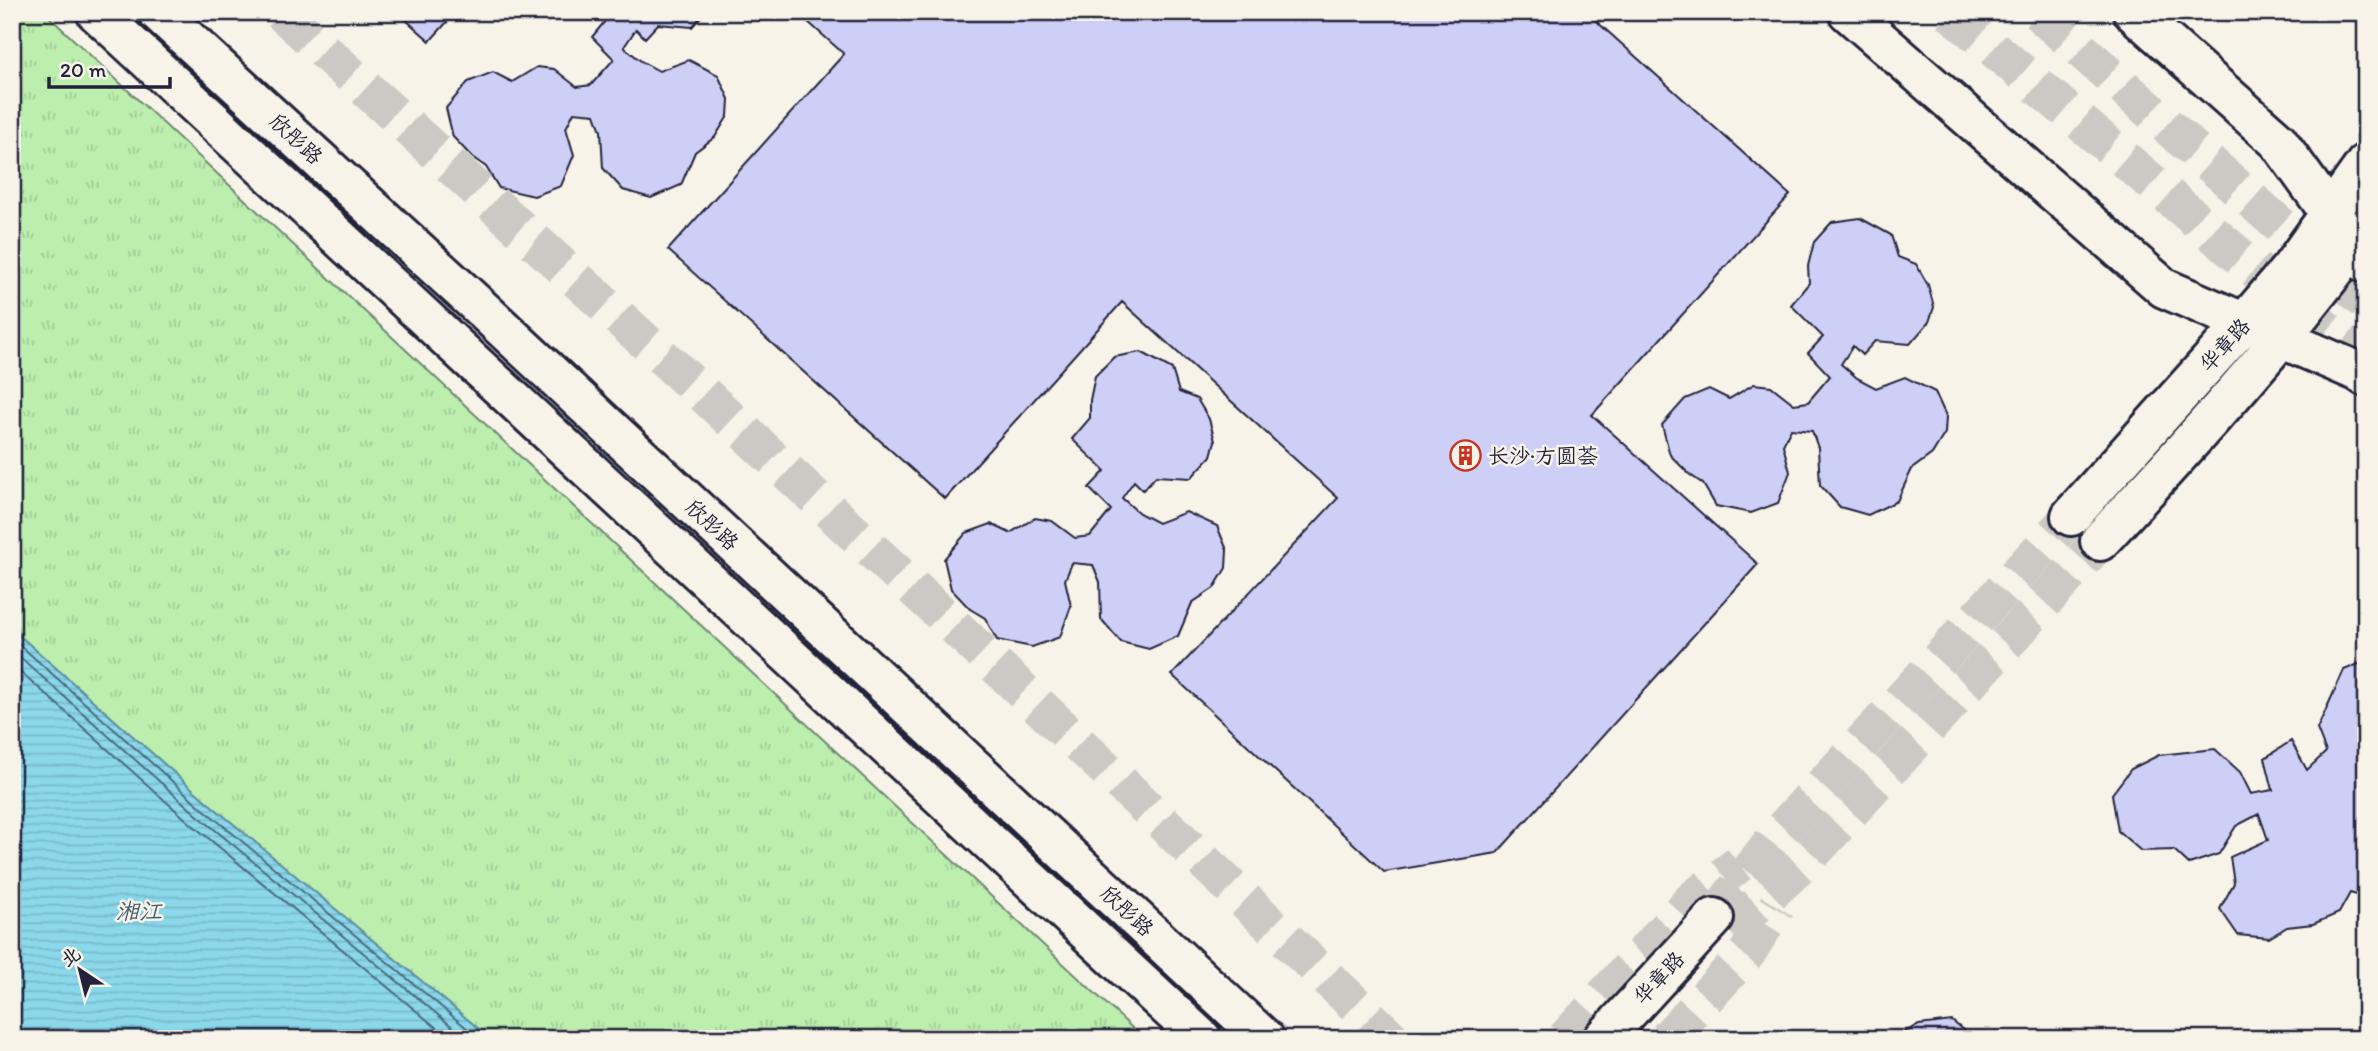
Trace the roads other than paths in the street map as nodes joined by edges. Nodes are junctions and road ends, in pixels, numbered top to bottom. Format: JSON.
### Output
{"nodes":[{"id":1,"x":96,"y":12,"type":"edge"},
{"id":2,"x":158,"y":12,"type":"edge"},
{"id":3,"x":1847,"y":12,"type":"edge"},
{"id":4,"x":2133,"y":12,"type":"edge"},
{"id":5,"x":2366,"y":163,"type":"edge"},
{"id":6,"x":2331,"y":214,"type":"junction"},
{"id":7,"x":2362,"y":245,"type":"edge"},
{"id":8,"x":2245,"y":323,"type":"junction"},
{"id":9,"x":2282,"y":338,"type":"junction"},
{"id":10,"x":2366,"y":377,"type":"edge"},
{"id":11,"x":2071,"y":516,"type":"tunnel mouth"},
{"id":12,"x":2100,"y":541,"type":"tunnel mouth"},
{"id":13,"x":1202,"y":1039,"type":"edge"},
{"id":14,"x":1265,"y":1039,"type":"edge"},
{"id":15,"x":1603,"y":1039,"type":"edge"},
{"id":16,"x":1631,"y":1039,"type":"edge"}],
"edges":[{"from":1,"to":13,"type":"main road","name":"欣彤路"},
{"from":2,"to":14,"type":"main road","name":"欣彤路"},
{"from":3,"to":8,"type":"main road"},
{"from":4,"to":6,"type":"main road"},
{"from":5,"to":6,"type":"main road","name":"华章路"},
{"from":6,"to":7,"type":"main road"},
{"from":6,"to":8,"type":"main road","name":"华章路"},
{"from":7,"to":9,"type":"main road","name":"华章路"},
{"from":8,"to":9,"type":"main road"},
{"from":8,"to":11,"type":"main road","name":"华章路"},
{"from":9,"to":10,"type":"main road"},
{"from":9,"to":12,"type":"main road","name":"华章路"},
{"from":15,"to":16,"type":"main road","name":"华章路"}]}
